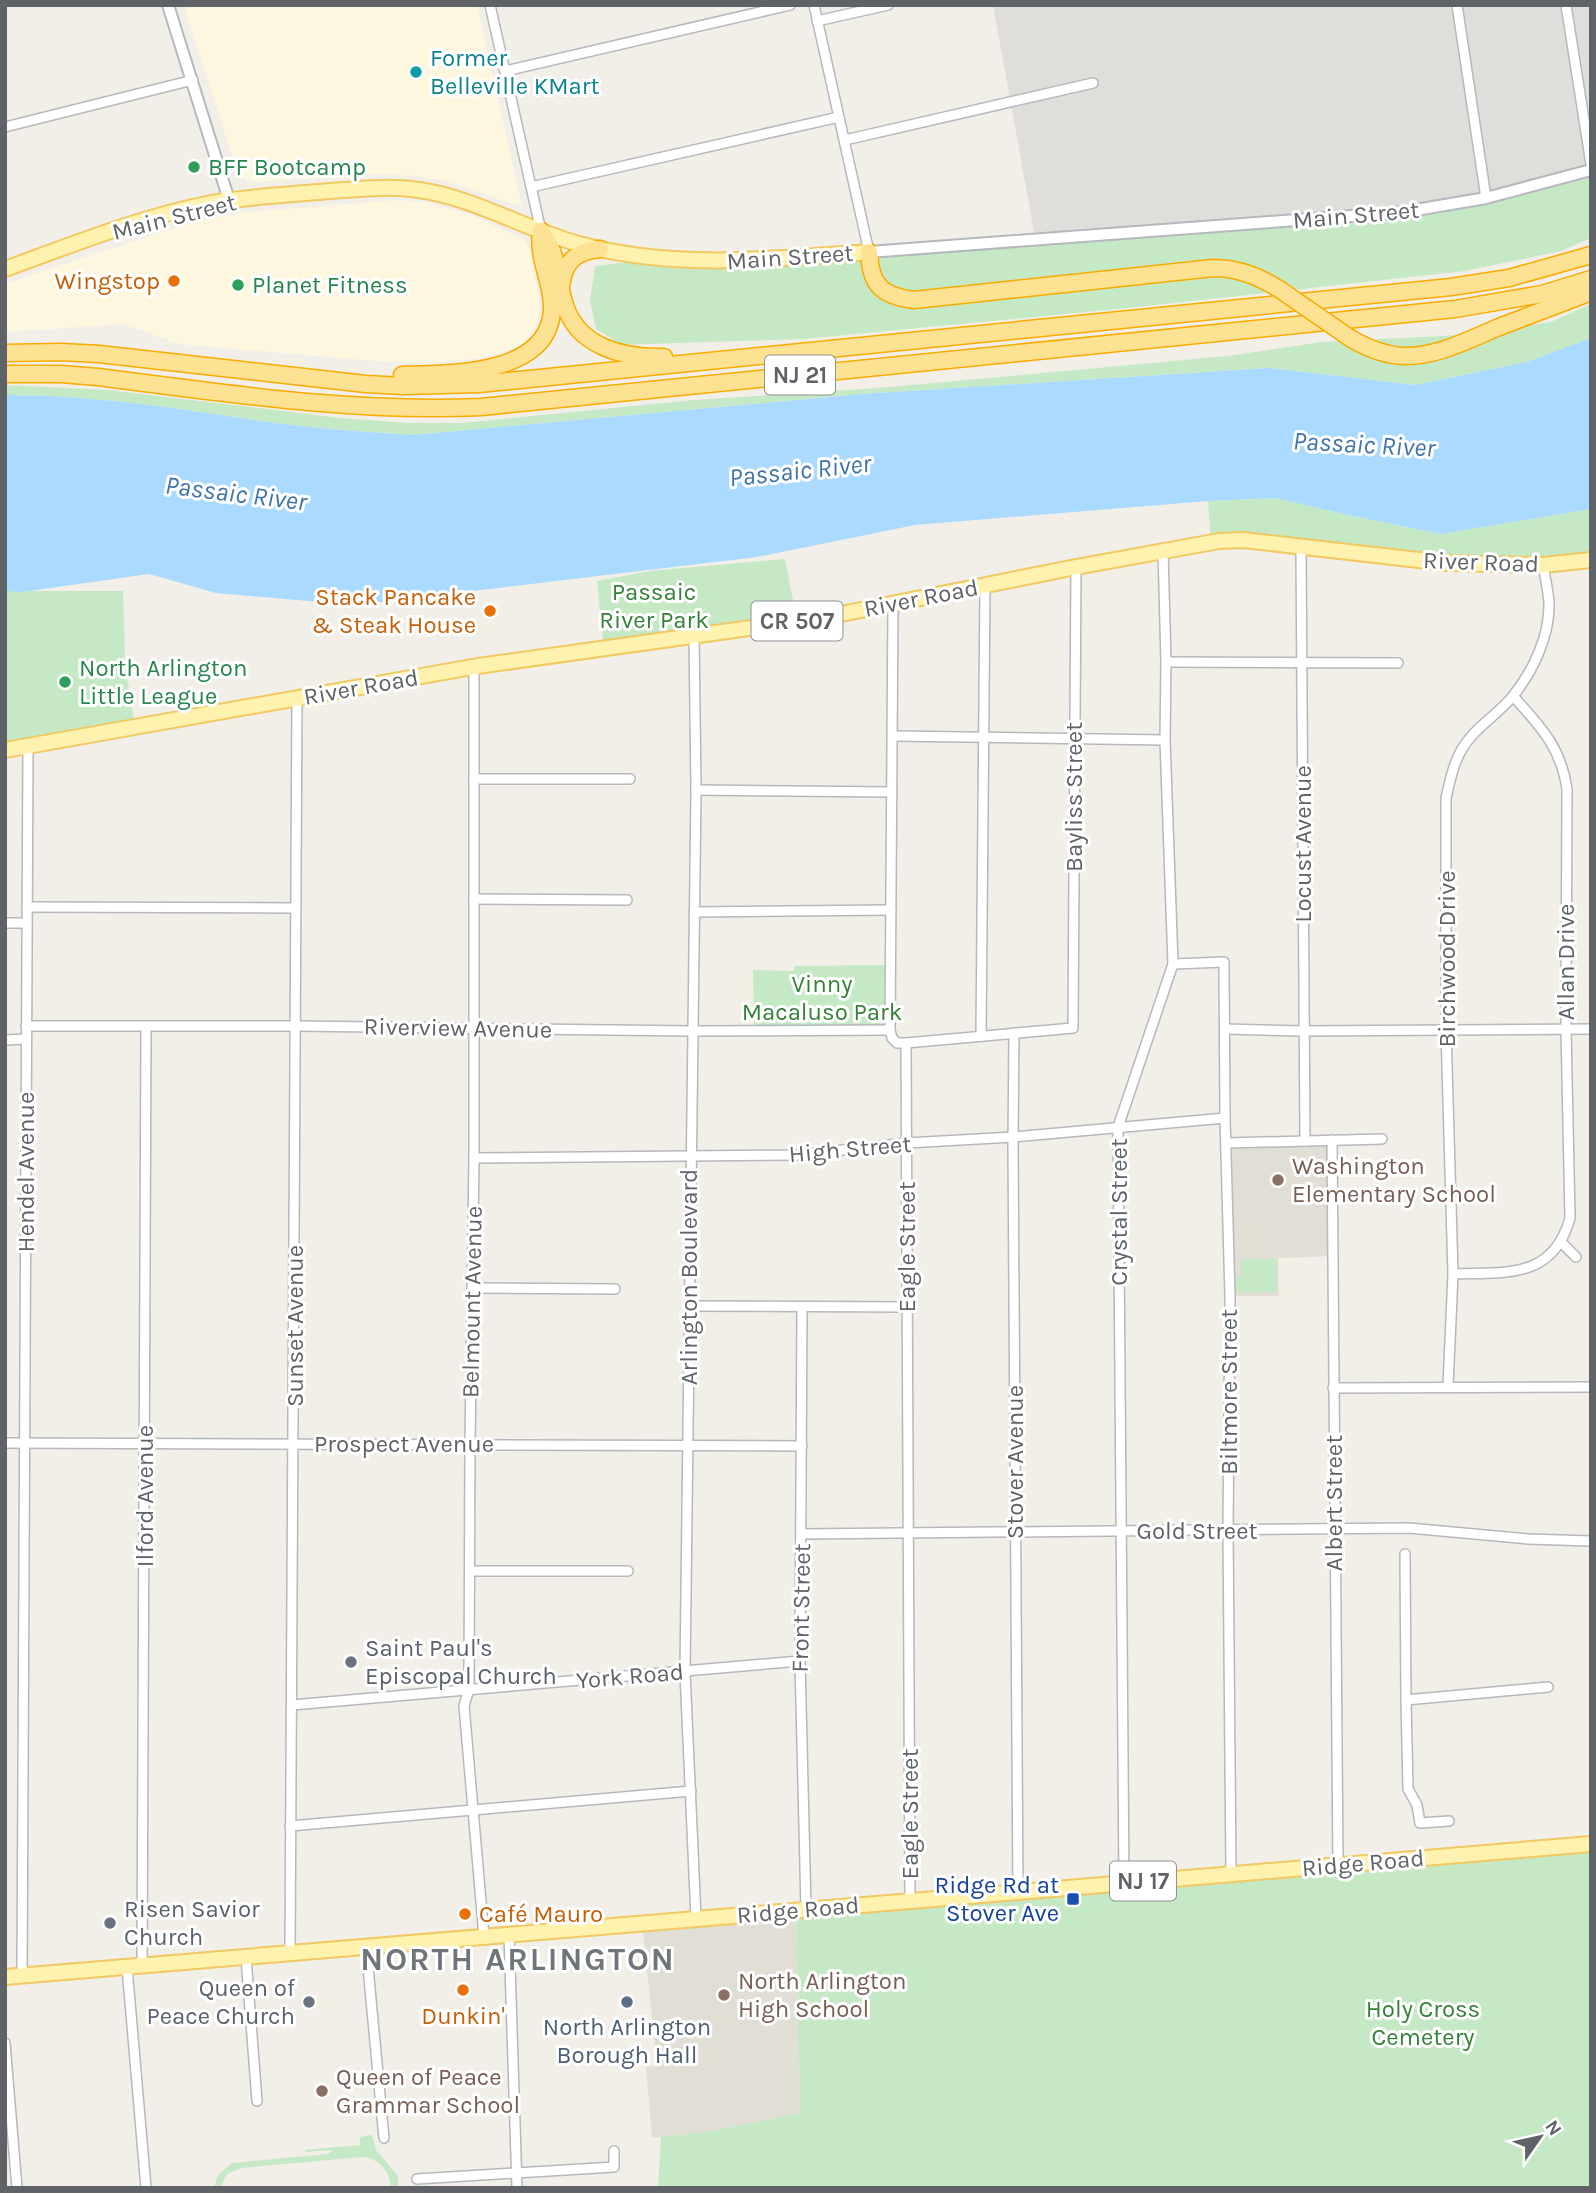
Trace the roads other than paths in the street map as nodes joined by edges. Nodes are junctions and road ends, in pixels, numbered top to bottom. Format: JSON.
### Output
{"nodes":[{"id":1,"x":168,"y":5,"type":"edge"},
{"id":2,"x":490,"y":5,"type":"edge"},
{"id":3,"x":790,"y":5,"type":"edge"},
{"id":4,"x":814,"y":5,"type":"edge"},
{"id":5,"x":888,"y":5,"type":"edge"},
{"id":6,"x":1457,"y":5,"type":"edge"},
{"id":7,"x":1566,"y":5,"type":"edge"},
{"id":8,"x":817,"y":20,"type":"junction"},
{"id":9,"x":505,"y":71,"type":"junction"},
{"id":10,"x":193,"y":80,"type":"junction"},
{"id":11,"x":1093,"y":83,"type":"dead end"},
{"id":12,"x":839,"y":117,"type":"junction"},
{"id":13,"x":5,"y":127,"type":"edge"},
{"id":14,"x":845,"y":140,"type":"junction"},
{"id":15,"x":1591,"y":164,"type":"edge"},
{"id":16,"x":1591,"y":170,"type":"edge"},
{"id":17,"x":531,"y":187,"type":"junction"},
{"id":18,"x":1486,"y":198,"type":"junction"},
{"id":19,"x":229,"y":200,"type":"junction"},
{"id":20,"x":541,"y":231,"type":"junction"},
{"id":21,"x":600,"y":249,"type":"junction"},
{"id":22,"x":869,"y":252,"type":"junction"},
{"id":23,"x":1591,"y":255,"type":"edge"},
{"id":24,"x":5,"y":269,"type":"edge"},
{"id":25,"x":1591,"y":279,"type":"edge"},
{"id":26,"x":1591,"y":292,"type":"edge"},
{"id":27,"x":564,"y":301,"type":"junction"},
{"id":28,"x":873,"y":345,"type":"junction"},
{"id":29,"x":5,"y":353,"type":"edge"},
{"id":30,"x":5,"y":374,"type":"edge"},
{"id":31,"x":291,"y":377,"type":"junction"},
{"id":32,"x":1301,"y":547,"type":"junction"},
{"id":33,"x":1163,"y":551,"type":"junction"},
{"id":34,"x":1591,"y":560,"type":"edge"},
{"id":35,"x":1543,"y":565,"type":"junction"},
{"id":36,"x":1076,"y":567,"type":"junction"},
{"id":37,"x":985,"y":586,"type":"junction"},
{"id":38,"x":894,"y":604,"type":"junction"},
{"id":39,"x":694,"y":635,"type":"junction"},
{"id":40,"x":1166,"y":662,"type":"junction"},
{"id":41,"x":1302,"y":663,"type":"junction"},
{"id":42,"x":1398,"y":663,"type":"dead end"},
{"id":43,"x":474,"y":667,"type":"junction"},
{"id":44,"x":1513,"y":696,"type":"junction"},
{"id":45,"x":297,"y":698,"type":"junction"},
{"id":46,"x":894,"y":736,"type":"junction"},
{"id":47,"x":985,"y":737,"type":"junction"},
{"id":48,"x":1075,"y":738,"type":"junction"},
{"id":49,"x":1165,"y":740,"type":"junction"},
{"id":50,"x":28,"y":746,"type":"junction"},
{"id":51,"x":5,"y":750,"type":"edge"},
{"id":52,"x":474,"y":779,"type":"junction"},
{"id":53,"x":630,"y":779,"type":"dead end"},
{"id":54,"x":695,"y":790,"type":"junction"},
{"id":55,"x":892,"y":792,"type":"junction"},
{"id":56,"x":474,"y":899,"type":"junction"},
{"id":57,"x":627,"y":900,"type":"dead end"},
{"id":58,"x":27,"y":907,"type":"junction"},
{"id":59,"x":295,"y":908,"type":"junction"},
{"id":60,"x":891,"y":910,"type":"junction"},
{"id":61,"x":694,"y":912,"type":"junction"},
{"id":62,"x":5,"y":923,"type":"edge"},
{"id":63,"x":27,"y":923,"type":"junction"},
{"id":64,"x":1173,"y":964,"type":"junction"},
{"id":65,"x":26,"y":1026,"type":"junction"},
{"id":66,"x":296,"y":1026,"type":"junction"},
{"id":67,"x":146,"y":1027,"type":"junction"},
{"id":68,"x":474,"y":1029,"type":"junction"},
{"id":69,"x":1226,"y":1029,"type":"junction"},
{"id":70,"x":1566,"y":1029,"type":"junction"},
{"id":71,"x":1591,"y":1029,"type":"edge"},
{"id":72,"x":890,"y":1030,"type":"junction"},
{"id":73,"x":1446,"y":1030,"type":"junction"},
{"id":74,"x":692,"y":1031,"type":"junction"},
{"id":75,"x":1303,"y":1031,"type":"junction"},
{"id":76,"x":1014,"y":1033,"type":"junction"},
{"id":77,"x":981,"y":1036,"type":"junction"},
{"id":78,"x":5,"y":1040,"type":"edge"},
{"id":79,"x":26,"y":1040,"type":"junction"},
{"id":80,"x":906,"y":1043,"type":"junction"},
{"id":81,"x":1225,"y":1118,"type":"junction"},
{"id":82,"x":1118,"y":1127,"type":"junction"},
{"id":83,"x":1013,"y":1137,"type":"junction"},
{"id":84,"x":1382,"y":1139,"type":"dead end"},
{"id":85,"x":1332,"y":1140,"type":"junction"},
{"id":86,"x":1305,"y":1141,"type":"junction"},
{"id":87,"x":907,"y":1143,"type":"junction"},
{"id":88,"x":1227,"y":1143,"type":"junction"},
{"id":89,"x":690,"y":1155,"type":"junction"},
{"id":90,"x":474,"y":1158,"type":"junction"},
{"id":91,"x":1561,"y":1242,"type":"junction"},
{"id":92,"x":1576,"y":1257,"type":"dead end"},
{"id":93,"x":1452,"y":1274,"type":"junction"},
{"id":94,"x":472,"y":1288,"type":"junction"},
{"id":95,"x":615,"y":1289,"type":"dead end"},
{"id":96,"x":690,"y":1306,"type":"junction"},
{"id":97,"x":802,"y":1307,"type":"junction"},
{"id":98,"x":907,"y":1307,"type":"junction"},
{"id":99,"x":1448,"y":1387,"type":"junction"},
{"id":100,"x":1591,"y":1387,"type":"edge"},
{"id":101,"x":1333,"y":1388,"type":"junction"},
{"id":102,"x":5,"y":1443,"type":"edge"},
{"id":103,"x":25,"y":1443,"type":"junction"},
{"id":104,"x":145,"y":1443,"type":"junction"},
{"id":105,"x":294,"y":1443,"type":"junction"},
{"id":106,"x":470,"y":1444,"type":"junction"},
{"id":107,"x":802,"y":1446,"type":"junction"},
{"id":108,"x":688,"y":1447,"type":"junction"},
{"id":109,"x":1334,"y":1530,"type":"junction"},
{"id":110,"x":1121,"y":1531,"type":"junction"},
{"id":111,"x":1228,"y":1531,"type":"junction"},
{"id":112,"x":1015,"y":1532,"type":"junction"},
{"id":113,"x":909,"y":1533,"type":"junction"},
{"id":114,"x":802,"y":1534,"type":"junction"},
{"id":115,"x":1591,"y":1541,"type":"edge"},
{"id":116,"x":1405,"y":1554,"type":"dead end"},
{"id":117,"x":471,"y":1571,"type":"junction"},
{"id":118,"x":628,"y":1571,"type":"dead end"},
{"id":119,"x":800,"y":1661,"type":"junction"},
{"id":120,"x":685,"y":1672,"type":"junction"},
{"id":121,"x":1548,"y":1687,"type":"dead end"},
{"id":122,"x":469,"y":1689,"type":"junction"},
{"id":123,"x":1406,"y":1700,"type":"junction"},
{"id":124,"x":292,"y":1705,"type":"junction"},
{"id":125,"x":691,"y":1791,"type":"junction"},
{"id":126,"x":473,"y":1810,"type":"junction"},
{"id":127,"x":1449,"y":1821,"type":"dead end"},
{"id":128,"x":290,"y":1826,"type":"junction"},
{"id":129,"x":1591,"y":1844,"type":"edge"},
{"id":130,"x":1338,"y":1865,"type":"junction"},
{"id":131,"x":1231,"y":1874,"type":"junction"},
{"id":132,"x":1124,"y":1883,"type":"junction"},
{"id":133,"x":1018,"y":1892,"type":"junction"},
{"id":134,"x":910,"y":1900,"type":"junction"},
{"id":135,"x":806,"y":1909,"type":"junction"},
{"id":136,"x":696,"y":1919,"type":"junction"},
{"id":137,"x":509,"y":1934,"type":"junction"},
{"id":138,"x":484,"y":1936,"type":"junction"},
{"id":139,"x":366,"y":1946,"type":"junction"},
{"id":140,"x":290,"y":1953,"type":"junction"},
{"id":141,"x":246,"y":1957,"type":"junction"},
{"id":142,"x":142,"y":1966,"type":"junction"},
{"id":143,"x":127,"y":1967,"type":"junction"},
{"id":144,"x":22,"y":1976,"type":"junction"},
{"id":145,"x":5,"y":1977,"type":"edge"},
{"id":146,"x":5,"y":2043,"type":"edge"},
{"id":147,"x":257,"y":2101,"type":"dead end"},
{"id":148,"x":384,"y":2138,"type":"dead end"},
{"id":149,"x":614,"y":2151,"type":"dead end"},
{"id":150,"x":517,"y":2174,"type":"junction"},
{"id":151,"x":417,"y":2179,"type":"dead end"},
{"id":152,"x":17,"y":2188,"type":"edge"},
{"id":153,"x":146,"y":2188,"type":"edge"},
{"id":154,"x":517,"y":2188,"type":"edge"}],
"edges":[{"from":1,"to":10,"type":"street"},
{"from":2,"to":9,"type":"street"},
{"from":3,"to":9,"type":"street"},
{"from":4,"to":8,"type":"street"},
{"from":5,"to":8,"type":"street"},
{"from":6,"to":18,"type":"street"},
{"from":7,"to":15,"type":"street"},
{"from":8,"to":12,"type":"street"},
{"from":9,"to":17,"type":"street"},
{"from":10,"to":13,"type":"street"},
{"from":10,"to":19,"type":"street"},
{"from":11,"to":14,"type":"street"},
{"from":12,"to":14,"type":"street"},
{"from":12,"to":17,"type":"street"},
{"from":14,"to":22,"type":"street"},
{"from":16,"to":18,"type":"street","name":"Main Street"},
{"from":17,"to":20,"type":"street"},
{"from":18,"to":22,"type":"street","name":"Main Street"},
{"from":19,"to":20,"type":"main road","name":"Main Street"},
{"from":19,"to":24,"type":"main road","name":"Main Street"},
{"from":20,"to":21,"type":"main road","name":"Main Street"},
{"from":20,"to":27,"type":"highway"},
{"from":20,"to":31,"type":"highway"},
{"from":21,"to":22,"type":"main road","name":"Main Street"},
{"from":21,"to":27,"type":"highway"},
{"from":22,"to":26,"type":"highway","bridge":true},
{"from":23,"to":28,"type":"highway","number":"NJ 21"},
{"from":25,"to":30,"type":"highway","number":"NJ 21"},
{"from":27,"to":28,"type":"highway"},
{"from":28,"to":31,"type":"highway","number":"NJ 21"},
{"from":29,"to":31,"type":"highway","number":"NJ 21"},
{"from":32,"to":33,"type":"main road","name":"River Road","number":"CR 507"},
{"from":32,"to":35,"type":"main road","name":"River Road","number":"CR 507"},
{"from":32,"to":41,"type":"street","name":"Locust Avenue"},
{"from":33,"to":36,"type":"main road","name":"River Road","number":"CR 507"},
{"from":33,"to":40,"type":"street","name":"Crystal Street"},
{"from":34,"to":35,"type":"main road","name":"River Road","number":"CR 507"},
{"from":35,"to":44,"type":"street","name":"Birchwood Drive"},
{"from":36,"to":37,"type":"main road","name":"River Road","number":"CR 507"},
{"from":36,"to":48,"type":"street","name":"Bayliss Street"},
{"from":37,"to":38,"type":"main road","name":"River Road","number":"CR 507"},
{"from":37,"to":47,"type":"street"},
{"from":38,"to":39,"type":"main road","name":"River Road","number":"CR 507"},
{"from":38,"to":46,"type":"street"},
{"from":39,"to":43,"type":"main road","name":"River Road","number":"CR 507"},
{"from":39,"to":54,"type":"street","name":"Arlington Boulevard"},
{"from":40,"to":41,"type":"street"},
{"from":40,"to":49,"type":"street","name":"Crystal Street"},
{"from":41,"to":42,"type":"street"},
{"from":41,"to":75,"type":"street","name":"Locust Avenue"},
{"from":43,"to":45,"type":"main road","name":"River Road","number":"CR 507"},
{"from":43,"to":52,"type":"street","name":"Belmount Avenue"},
{"from":44,"to":70,"type":"street","name":"Allan Drive"},
{"from":44,"to":73,"type":"street","name":"Birchwood Drive"},
{"from":45,"to":50,"type":"main road","name":"River Road","number":"CR 507"},
{"from":45,"to":59,"type":"street","name":"Sunset Avenue"},
{"from":46,"to":47,"type":"street"},
{"from":46,"to":55,"type":"street"},
{"from":47,"to":48,"type":"street"},
{"from":47,"to":77,"type":"street"},
{"from":48,"to":49,"type":"street"},
{"from":48,"to":76,"type":"street","name":"Bayliss Street"},
{"from":49,"to":64,"type":"street","name":"Crystal Street"},
{"from":50,"to":51,"type":"main road","name":"River Road","number":"CR 507"},
{"from":50,"to":58,"type":"street","name":"Hendel Avenue"},
{"from":52,"to":53,"type":"street"},
{"from":52,"to":56,"type":"street","name":"Belmount Avenue"},
{"from":54,"to":55,"type":"street"},
{"from":54,"to":61,"type":"street","name":"Arlington Boulevard"},
{"from":55,"to":60,"type":"street"},
{"from":56,"to":57,"type":"street"},
{"from":56,"to":68,"type":"street","name":"Belmount Avenue"},
{"from":58,"to":59,"type":"street"},
{"from":58,"to":63,"type":"street","name":"Hendel Avenue"},
{"from":59,"to":66,"type":"street","name":"Sunset Avenue"},
{"from":60,"to":61,"type":"street"},
{"from":60,"to":72,"type":"street"},
{"from":61,"to":74,"type":"street","name":"Arlington Boulevard"},
{"from":62,"to":63,"type":"street"},
{"from":63,"to":65,"type":"street","name":"Hendel Avenue"},
{"from":64,"to":69,"type":"street","name":"Biltmore Street"},
{"from":64,"to":82,"type":"street","name":"Crystal Street"},
{"from":65,"to":67,"type":"street","name":"Riverview Avenue"},
{"from":65,"to":79,"type":"street","name":"Hendel Avenue"},
{"from":66,"to":67,"type":"street","name":"Riverview Avenue"},
{"from":66,"to":68,"type":"street","name":"Riverview Avenue"},
{"from":66,"to":105,"type":"street","name":"Sunset Avenue"},
{"from":67,"to":104,"type":"street","name":"Ilford Avenue"},
{"from":68,"to":74,"type":"street","name":"Riverview Avenue"},
{"from":68,"to":90,"type":"street","name":"Belmount Avenue"},
{"from":69,"to":75,"type":"street"},
{"from":69,"to":81,"type":"street","name":"Biltmore Street"},
{"from":70,"to":71,"type":"street"},
{"from":70,"to":73,"type":"street"},
{"from":70,"to":91,"type":"street","name":"Allan Drive"},
{"from":72,"to":74,"type":"street","name":"Riverview Avenue"},
{"from":72,"to":80,"type":"street"},
{"from":73,"to":75,"type":"street"},
{"from":73,"to":93,"type":"street","name":"Birchwood Drive"},
{"from":74,"to":89,"type":"street","name":"Arlington Boulevard"},
{"from":75,"to":86,"type":"street","name":"Locust Avenue"},
{"from":76,"to":77,"type":"street"},
{"from":76,"to":83,"type":"street","name":"Stover Avenue"},
{"from":77,"to":80,"type":"street"},
{"from":78,"to":79,"type":"street"},
{"from":79,"to":103,"type":"street","name":"Hendel Avenue"},
{"from":80,"to":87,"type":"street","name":"Eagle Street"},
{"from":81,"to":82,"type":"street","name":"High Street"},
{"from":81,"to":88,"type":"street","name":"Biltmore Street"},
{"from":82,"to":83,"type":"street","name":"High Street"},
{"from":82,"to":110,"type":"street","name":"Crystal Street"},
{"from":83,"to":87,"type":"street","name":"High Street"},
{"from":83,"to":112,"type":"street","name":"Stover Avenue"},
{"from":84,"to":85,"type":"street"},
{"from":85,"to":86,"type":"street"},
{"from":85,"to":101,"type":"street","name":"Albert Street"},
{"from":86,"to":88,"type":"street"},
{"from":87,"to":89,"type":"street","name":"High Street"},
{"from":87,"to":98,"type":"street","name":"Eagle Street"},
{"from":88,"to":111,"type":"street","name":"Biltmore Street"},
{"from":89,"to":90,"type":"street","name":"High Street"},
{"from":89,"to":96,"type":"street","name":"Arlington Boulevard"},
{"from":90,"to":94,"type":"street","name":"Belmount Avenue"},
{"from":91,"to":92,"type":"street"},
{"from":91,"to":93,"type":"street"},
{"from":93,"to":99,"type":"street","name":"Birchwood Drive"},
{"from":94,"to":95,"type":"street"},
{"from":94,"to":106,"type":"street","name":"Belmount Avenue"},
{"from":96,"to":97,"type":"street"},
{"from":96,"to":108,"type":"street","name":"Arlington Boulevard"},
{"from":97,"to":98,"type":"street"},
{"from":97,"to":107,"type":"street","name":"Front Street"},
{"from":98,"to":113,"type":"street","name":"Eagle Street"},
{"from":99,"to":100,"type":"street"},
{"from":99,"to":101,"type":"street"},
{"from":101,"to":109,"type":"street","name":"Albert Street"},
{"from":102,"to":103,"type":"street","name":"Prospect Avenue"},
{"from":103,"to":104,"type":"street","name":"Prospect Avenue"},
{"from":103,"to":144,"type":"street","name":"Hendel Avenue"},
{"from":104,"to":105,"type":"street","name":"Prospect Avenue"},
{"from":104,"to":142,"type":"street","name":"Ilford Avenue"},
{"from":105,"to":106,"type":"street","name":"Prospect Avenue"},
{"from":105,"to":124,"type":"street","name":"Sunset Avenue"},
{"from":106,"to":108,"type":"street","name":"Prospect Avenue"},
{"from":106,"to":117,"type":"street","name":"Belmount Avenue"},
{"from":107,"to":108,"type":"street","name":"Prospect Avenue"},
{"from":107,"to":114,"type":"street","name":"Front Street"},
{"from":108,"to":120,"type":"street","name":"Arlington Boulevard"},
{"from":109,"to":111,"type":"street","name":"Gold Street"},
{"from":109,"to":115,"type":"street","name":"Gold Street"},
{"from":109,"to":130,"type":"street","name":"Albert Street"},
{"from":110,"to":111,"type":"street","name":"Gold Street"},
{"from":110,"to":112,"type":"street","name":"Gold Street"},
{"from":110,"to":132,"type":"street","name":"Crystal Street"},
{"from":111,"to":131,"type":"street","name":"Biltmore Street"},
{"from":112,"to":113,"type":"street","name":"Gold Street"},
{"from":112,"to":133,"type":"street","name":"Stover Avenue"},
{"from":113,"to":114,"type":"street","name":"Gold Street"},
{"from":113,"to":134,"type":"street","name":"Eagle Street"},
{"from":114,"to":119,"type":"street","name":"Front Street"},
{"from":116,"to":123,"type":"street"},
{"from":117,"to":118,"type":"street"},
{"from":117,"to":122,"type":"street","name":"Belmount Avenue"},
{"from":119,"to":120,"type":"street","name":"York Road"},
{"from":119,"to":135,"type":"street","name":"Front Street"},
{"from":120,"to":122,"type":"street","name":"York Road"},
{"from":120,"to":125,"type":"street","name":"Arlington Boulevard"},
{"from":121,"to":123,"type":"street"},
{"from":122,"to":124,"type":"street","name":"York Road"},
{"from":122,"to":126,"type":"street","name":"Belmount Avenue"},
{"from":123,"to":127,"type":"street"},
{"from":124,"to":128,"type":"street","name":"Sunset Avenue"},
{"from":125,"to":126,"type":"street"},
{"from":125,"to":136,"type":"street","name":"Arlington Boulevard"},
{"from":126,"to":128,"type":"street"},
{"from":126,"to":138,"type":"street","name":"Belmount Avenue"},
{"from":128,"to":140,"type":"street","name":"Sunset Avenue"},
{"from":129,"to":130,"type":"main road","name":"Ridge Road","number":"NJ 17"},
{"from":130,"to":131,"type":"main road","name":"Ridge Road","number":"NJ 17"},
{"from":131,"to":132,"type":"main road","name":"Ridge Road","number":"NJ 17"},
{"from":132,"to":133,"type":"main road","name":"Ridge Road","number":"NJ 17"},
{"from":133,"to":134,"type":"main road","name":"Ridge Road","number":"NJ 17"},
{"from":134,"to":135,"type":"main road","name":"Ridge Road","number":"NJ 17"},
{"from":135,"to":136,"type":"main road","name":"Ridge Road","number":"NJ 17"},
{"from":136,"to":137,"type":"main road","name":"Ridge Road","number":"NJ 17"},
{"from":137,"to":138,"type":"main road","name":"Ridge Road","number":"NJ 17"},
{"from":137,"to":150,"type":"street"},
{"from":138,"to":139,"type":"main road","name":"Ridge Road","number":"NJ 17"},
{"from":139,"to":140,"type":"main road","name":"Ridge Road","number":"NJ 17"},
{"from":139,"to":148,"type":"street"},
{"from":140,"to":141,"type":"main road","name":"Ridge Road","number":"NJ 17"},
{"from":141,"to":142,"type":"main road","name":"Ridge Road","number":"NJ 17"},
{"from":141,"to":147,"type":"street"},
{"from":142,"to":143,"type":"main road","name":"Ridge Road","number":"NJ 17"},
{"from":143,"to":144,"type":"main road","name":"Ridge Road","number":"NJ 17"},
{"from":143,"to":153,"type":"street"},
{"from":144,"to":145,"type":"main road","name":"Ridge Road","number":"NJ 17"},
{"from":146,"to":152,"type":"street"},
{"from":149,"to":150,"type":"street"},
{"from":150,"to":151,"type":"street"},
{"from":150,"to":154,"type":"street"}]}
